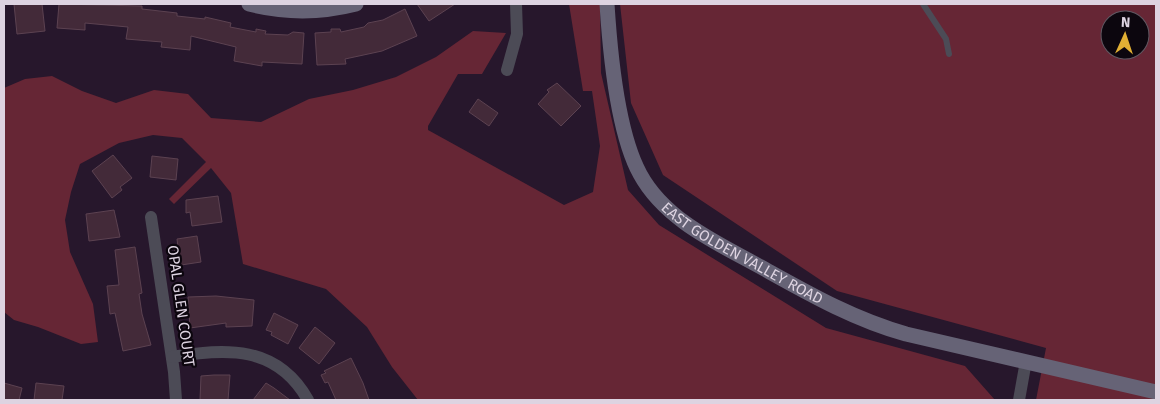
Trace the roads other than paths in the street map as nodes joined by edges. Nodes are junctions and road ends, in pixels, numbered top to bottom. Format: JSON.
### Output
{"nodes":[{"id":1,"x":249,"y":4,"type":"edge"},
{"id":2,"x":356,"y":4,"type":"edge"},
{"id":3,"x":516,"y":4,"type":"edge"},
{"id":4,"x":607,"y":4,"type":"edge"},
{"id":5,"x":923,"y":4,"type":"edge"},
{"id":6,"x":949,"y":54,"type":"dead end"},
{"id":7,"x":507,"y":70,"type":"dead end"},
{"id":8,"x":151,"y":217,"type":"dead end"},
{"id":9,"x":172,"y":357,"type":"junction"},
{"id":10,"x":1026,"y":361,"type":"junction"},
{"id":11,"x":1156,"y":392,"type":"edge"},
{"id":12,"x":176,"y":400,"type":"edge"},
{"id":13,"x":308,"y":400,"type":"edge"},
{"id":14,"x":1019,"y":400,"type":"edge"}],
"edges":[{"from":1,"to":2,"type":"main road"},
{"from":3,"to":7,"type":"street"},
{"from":4,"to":10,"type":"main road","name":"EAST GOLDEN VALLEY ROAD"},
{"from":5,"to":6,"type":"lane"},
{"from":8,"to":9,"type":"street","name":"OPAL GLEN COURT"},
{"from":9,"to":12,"type":"street","name":"OPAL GLEN COURT"},
{"from":9,"to":13,"type":"street"},
{"from":10,"to":11,"type":"main road","name":"EAST GOLDEN VALLEY ROAD"},
{"from":10,"to":14,"type":"street"}]}
